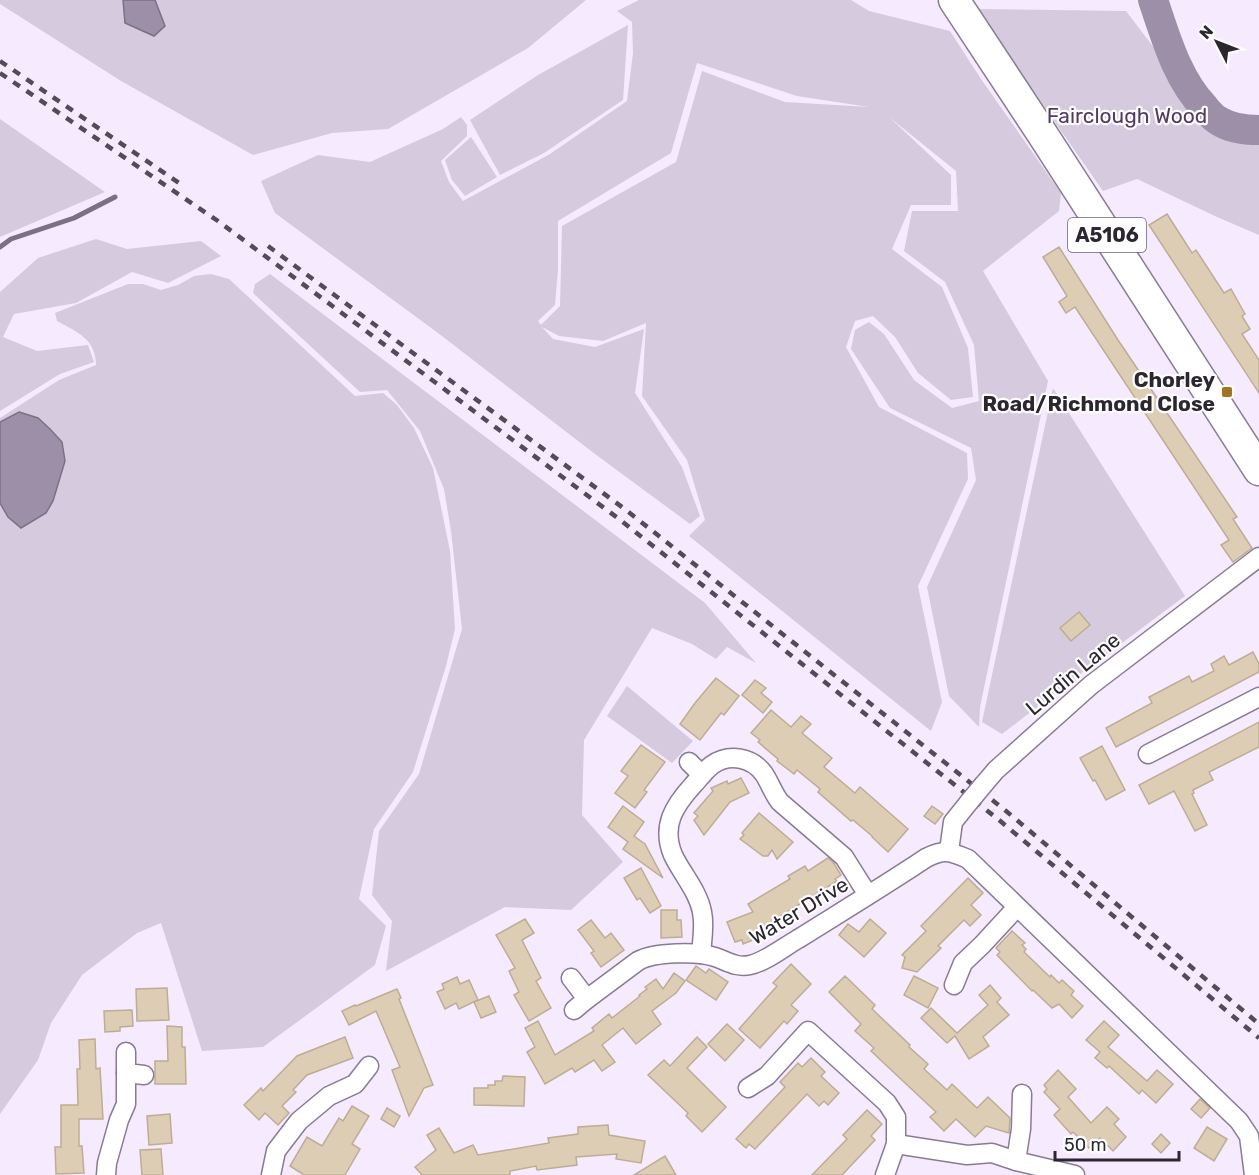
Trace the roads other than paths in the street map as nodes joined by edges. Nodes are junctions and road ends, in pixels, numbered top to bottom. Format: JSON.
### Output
{"nodes":[{"id":1,"x":954,"y":0,"type":"edge"},
{"id":2,"x":1258,"y":466,"type":"edge"},
{"id":3,"x":1259,"y":557,"type":"edge"},
{"id":4,"x":1259,"y":697,"type":"edge"},
{"id":5,"x":1148,"y":754,"type":"dead end"},
{"id":6,"x":949,"y":851,"type":"junction"},
{"id":7,"x":868,"y":896,"type":"junction"},
{"id":8,"x":1017,"y":907,"type":"junction"},
{"id":9,"x":701,"y":954,"type":"junction"},
{"id":10,"x":571,"y":978,"type":"dead end"},
{"id":11,"x":954,"y":985,"type":"dead end"},
{"id":12,"x":126,"y":1052,"type":"dead end"},
{"id":13,"x":369,"y":1065,"type":"dead end"},
{"id":14,"x":748,"y":1088,"type":"dead end"},
{"id":15,"x":1022,"y":1094,"type":"dead end"},
{"id":16,"x":896,"y":1144,"type":"junction"},
{"id":17,"x":1016,"y":1161,"type":"junction"},
{"id":18,"x":106,"y":1175,"type":"edge"},
{"id":19,"x":271,"y":1175,"type":"edge"},
{"id":20,"x":885,"y":1175,"type":"edge"},
{"id":21,"x":1075,"y":1175,"type":"edge"},
{"id":22,"x":1254,"y":1175,"type":"edge"}],
"edges":[{"from":1,"to":2,"type":"main road","number":"A5106"},
{"from":3,"to":6,"type":"street","name":"Lurdin Lane","bridge":true},
{"from":4,"to":5,"type":"street"},
{"from":6,"to":7,"type":"street","name":"Water Drive"},
{"from":6,"to":8,"type":"street"},
{"from":7,"to":9,"type":"street","name":"Water Drive"},
{"from":7,"to":9,"type":"street"},
{"from":8,"to":11,"type":"street"},
{"from":8,"to":22,"type":"street"},
{"from":9,"to":10,"type":"street","name":"Water Drive"},
{"from":12,"to":18,"type":"street"},
{"from":13,"to":19,"type":"street"},
{"from":14,"to":16,"type":"street"},
{"from":15,"to":17,"type":"street"},
{"from":16,"to":17,"type":"street"},
{"from":16,"to":20,"type":"street"},
{"from":17,"to":21,"type":"street"}]}
